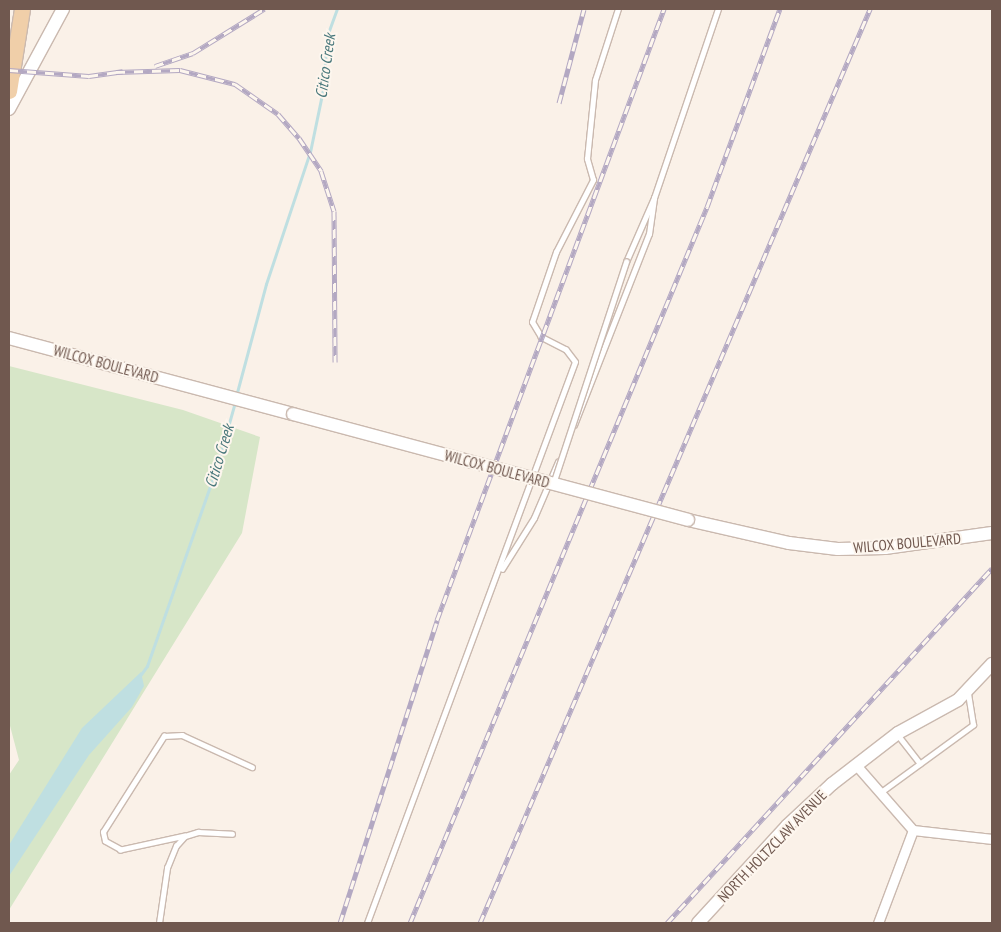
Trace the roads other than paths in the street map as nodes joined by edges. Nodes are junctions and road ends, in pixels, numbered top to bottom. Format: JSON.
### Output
{"nodes":[{"id":1,"x":63,"y":9,"type":"edge"},
{"id":2,"x":618,"y":9,"type":"edge"},
{"id":3,"x":718,"y":9,"type":"edge"},
{"id":4,"x":21,"y":11,"type":"edge"},
{"id":5,"x":13,"y":51,"type":"edge"},
{"id":6,"x":9,"y":91,"type":"edge"},
{"id":7,"x":9,"y":110,"type":"edge"},
{"id":8,"x":654,"y":198,"type":"junction"},
{"id":9,"x":9,"y":338,"type":"edge"},
{"id":10,"x":553,"y":484,"type":"junction"},
{"id":11,"x":992,"y":533,"type":"edge"},
{"id":12,"x":497,"y":577,"type":"junction"},
{"id":13,"x":992,"y":664,"type":"edge"},
{"id":14,"x":968,"y":693,"type":"junction"},
{"id":15,"x":898,"y":734,"type":"junction"},
{"id":16,"x":920,"y":763,"type":"junction"},
{"id":17,"x":856,"y":765,"type":"junction"},
{"id":18,"x":252,"y":768,"type":"dead end"},
{"id":19,"x":881,"y":792,"type":"junction"},
{"id":20,"x":913,"y":830,"type":"junction"},
{"id":21,"x":232,"y":834,"type":"dead end"},
{"id":22,"x":185,"y":836,"type":"junction"},
{"id":23,"x":992,"y":839,"type":"edge"},
{"id":24,"x":159,"y":923,"type":"edge"},
{"id":25,"x":367,"y":923,"type":"edge"},
{"id":26,"x":698,"y":923,"type":"edge"},
{"id":27,"x":878,"y":923,"type":"edge"}],
"edges":[{"from":1,"to":7,"type":"main road"},
{"from":2,"to":12,"type":"lane"},
{"from":3,"to":8,"type":"lane"},
{"from":4,"to":5,"type":"main road"},
{"from":5,"to":6,"type":"main road"},
{"from":8,"to":10,"type":"lane","bridge":true},
{"from":8,"to":12,"type":"lane"},
{"from":9,"to":10,"type":"main road","name":"WILCOX BOULEVARD","bridge":true},
{"from":10,"to":11,"type":"main road","name":"WILCOX BOULEVARD","bridge":true},
{"from":12,"to":25,"type":"lane"},
{"from":13,"to":14,"type":"main road","name":"NORTH HOLTZCLAW AVENUE"},
{"from":14,"to":15,"type":"main road","name":"NORTH HOLTZCLAW AVENUE"},
{"from":14,"to":16,"type":"lane"},
{"from":15,"to":16,"type":"lane"},
{"from":15,"to":17,"type":"main road","name":"NORTH HOLTZCLAW AVENUE"},
{"from":16,"to":19,"type":"lane"},
{"from":17,"to":19,"type":"street"},
{"from":17,"to":26,"type":"main road","name":"NORTH HOLTZCLAW AVENUE"},
{"from":18,"to":22,"type":"lane"},
{"from":19,"to":20,"type":"street"},
{"from":20,"to":23,"type":"street"},
{"from":20,"to":27,"type":"street"},
{"from":21,"to":22,"type":"lane"},
{"from":22,"to":24,"type":"lane"}]}
